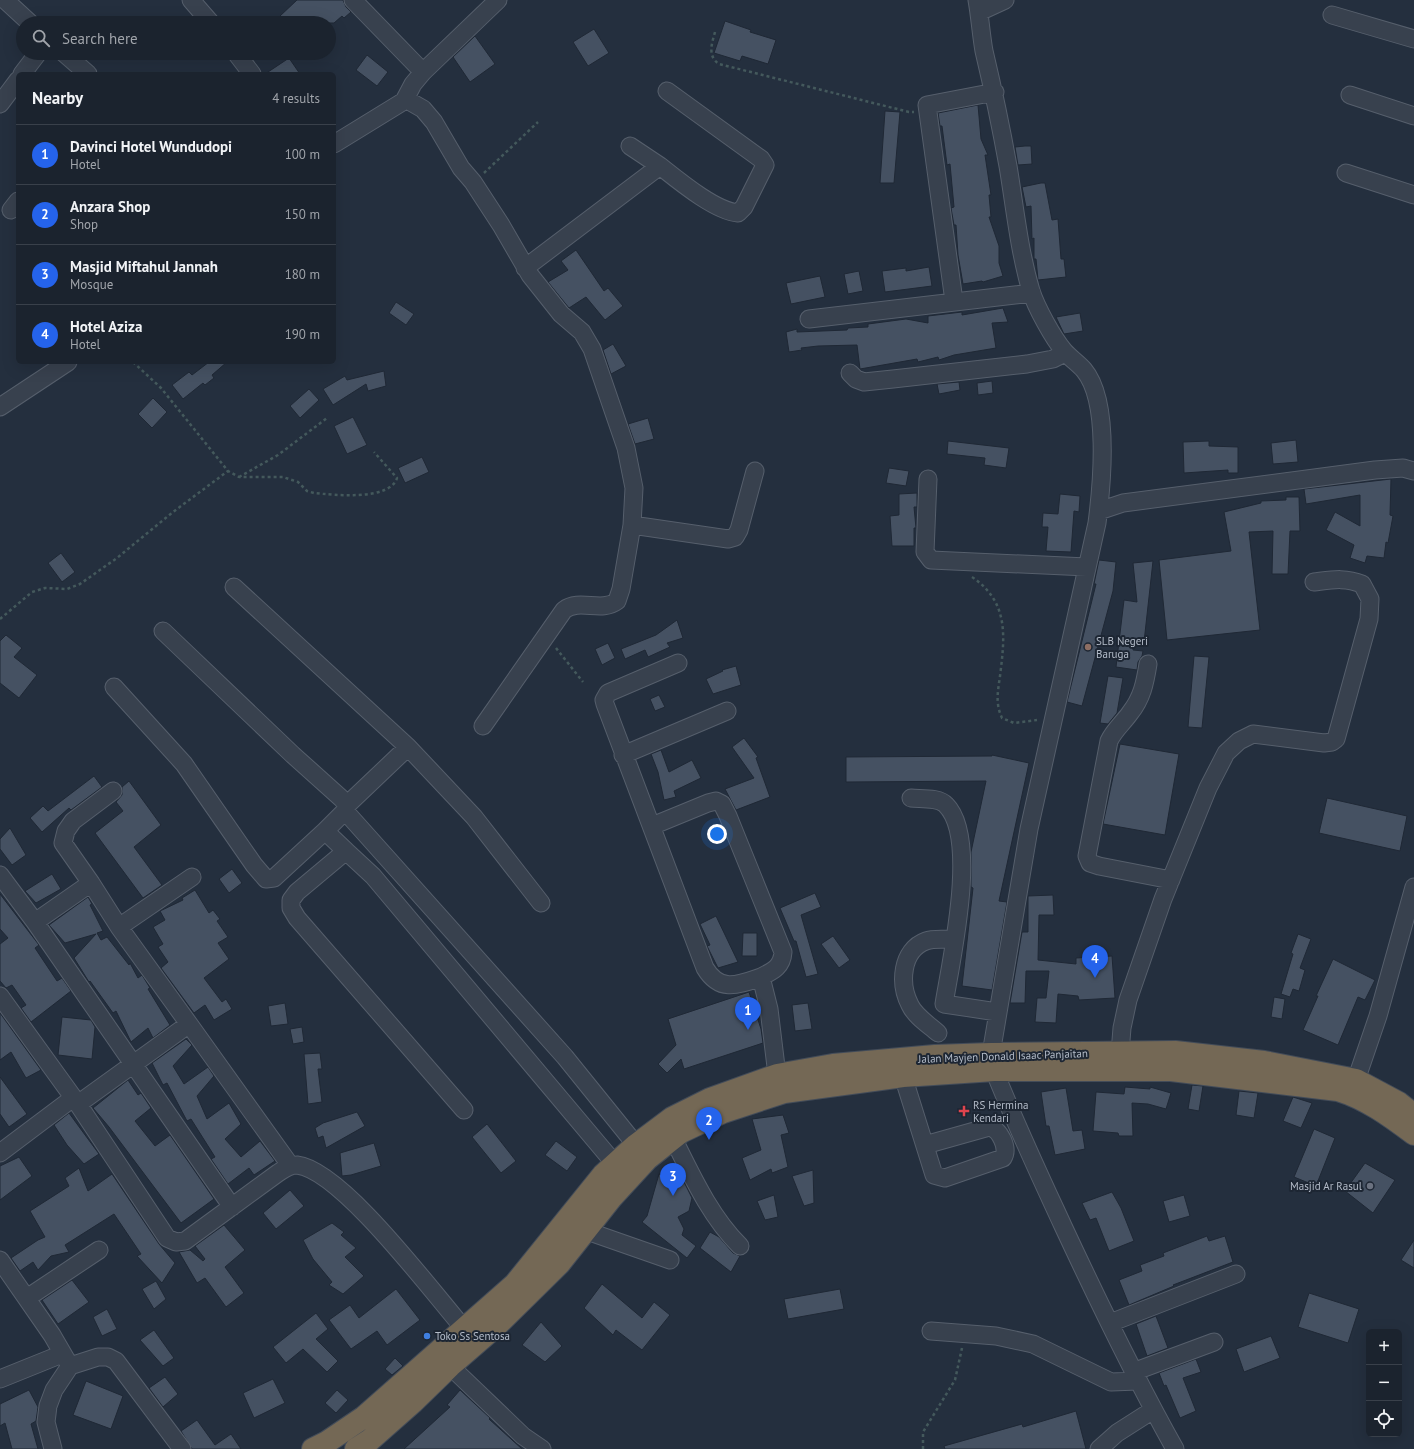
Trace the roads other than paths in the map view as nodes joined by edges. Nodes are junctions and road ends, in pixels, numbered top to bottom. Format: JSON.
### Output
{"nodes":[{"id":1,"x":5,"y":0,"type":"edge"},
{"id":2,"x":192,"y":0,"type":"edge"},
{"id":3,"x":498,"y":0,"type":"edge"},
{"id":4,"x":1005,"y":0,"type":"edge"},
{"id":5,"x":360,"y":2,"type":"edge"},
{"id":6,"x":978,"y":6,"type":"edge"},
{"id":7,"x":1332,"y":15,"type":"dead end"},
{"id":8,"x":22,"y":16,"type":"edge"},
{"id":9,"x":205,"y":16,"type":"edge"},
{"id":10,"x":1414,"y":39,"type":"edge"},
{"id":11,"x":33,"y":60,"type":"edge"},
{"id":12,"x":72,"y":60,"type":"edge"},
{"id":13,"x":241,"y":60,"type":"edge"},
{"id":14,"x":24,"y":72,"type":"edge"},
{"id":15,"x":86,"y":72,"type":"edge"},
{"id":16,"x":250,"y":72,"type":"edge"},
{"id":17,"x":424,"y":72,"type":"junction"},
{"id":18,"x":16,"y":83,"type":"edge"},
{"id":19,"x":667,"y":91,"type":"dead end"},
{"id":20,"x":995,"y":92,"type":"junction"},
{"id":21,"x":1350,"y":95,"type":"dead end"},
{"id":22,"x":404,"y":101,"type":"junction"},
{"id":23,"x":1,"y":102,"type":"edge"},
{"id":24,"x":1414,"y":116,"type":"edge"},
{"id":25,"x":336,"y":143,"type":"edge"},
{"id":26,"x":630,"y":146,"type":"dead end"},
{"id":27,"x":660,"y":166,"type":"junction"},
{"id":28,"x":1346,"y":173,"type":"dead end"},
{"id":29,"x":1414,"y":195,"type":"edge"},
{"id":30,"x":525,"y":268,"type":"junction"},
{"id":31,"x":1032,"y":293,"type":"junction"},
{"id":32,"x":954,"y":301,"type":"junction"},
{"id":33,"x":809,"y":320,"type":"dead end"},
{"id":34,"x":1065,"y":353,"type":"junction"},
{"id":35,"x":65,"y":364,"type":"edge"},
{"id":36,"x":850,"y":373,"type":"dead end"},
{"id":37,"x":0,"y":407,"type":"edge"},
{"id":38,"x":755,"y":471,"type":"dead end"},
{"id":39,"x":1414,"y":471,"type":"edge"},
{"id":40,"x":928,"y":479,"type":"dead end"},
{"id":41,"x":1099,"y":512,"type":"junction"},
{"id":42,"x":632,"y":525,"type":"junction"},
{"id":43,"x":1087,"y":567,"type":"junction"},
{"id":44,"x":1314,"y":582,"type":"dead end"},
{"id":45,"x":234,"y":587,"type":"dead end"},
{"id":46,"x":164,"y":631,"type":"dead end"},
{"id":47,"x":678,"y":663,"type":"dead end"},
{"id":48,"x":1148,"y":664,"type":"dead end"},
{"id":49,"x":114,"y":687,"type":"dead end"},
{"id":50,"x":727,"y":711,"type":"dead end"},
{"id":51,"x":483,"y":726,"type":"dead end"},
{"id":52,"x":408,"y":747,"type":"junction"},
{"id":53,"x":623,"y":755,"type":"junction"},
{"id":54,"x":113,"y":791,"type":"dead end"},
{"id":55,"x":911,"y":798,"type":"dead end"},
{"id":56,"x":346,"y":808,"type":"junction"},
{"id":57,"x":652,"y":826,"type":"junction"},
{"id":58,"x":325,"y":832,"type":"junction"},
{"id":59,"x":346,"y":851,"type":"junction"},
{"id":60,"x":0,"y":875,"type":"edge"},
{"id":61,"x":192,"y":876,"type":"dead end"},
{"id":62,"x":271,"y":878,"type":"junction"},
{"id":63,"x":1171,"y":880,"type":"junction"},
{"id":64,"x":91,"y":883,"type":"junction"},
{"id":65,"x":1414,"y":887,"type":"edge"},
{"id":66,"x":291,"y":900,"type":"junction"},
{"id":67,"x":541,"y":903,"type":"dead end"},
{"id":68,"x":35,"y":922,"type":"junction"},
{"id":69,"x":119,"y":927,"type":"junction"},
{"id":70,"x":954,"y":940,"type":"junction"},
{"id":71,"x":761,"y":977,"type":"junction"},
{"id":72,"x":0,"y":996,"type":"edge"},
{"id":73,"x":944,"y":1004,"type":"junction"},
{"id":74,"x":997,"y":1012,"type":"junction"},
{"id":75,"x":189,"y":1024,"type":"junction"},
{"id":76,"x":938,"y":1033,"type":"junction"},
{"id":77,"x":1120,"y":1053,"type":"junction"},
{"id":78,"x":935,"y":1056,"type":"junction"},
{"id":79,"x":993,"y":1062,"type":"junction"},
{"id":80,"x":132,"y":1064,"type":"junction"},
{"id":81,"x":777,"y":1075,"type":"junction"},
{"id":82,"x":904,"y":1076,"type":"junction"},
{"id":83,"x":1354,"y":1087,"type":"junction"},
{"id":84,"x":76,"y":1101,"type":"junction"},
{"id":85,"x":464,"y":1110,"type":"dead end"},
{"id":86,"x":1414,"y":1115,"type":"edge"},
{"id":87,"x":1414,"y":1134,"type":"edge"},
{"id":88,"x":673,"y":1138,"type":"junction"},
{"id":89,"x":636,"y":1145,"type":"junction"},
{"id":90,"x":925,"y":1145,"type":"dead end"},
{"id":91,"x":0,"y":1153,"type":"edge"},
{"id":92,"x":615,"y":1164,"type":"junction"},
{"id":93,"x":290,"y":1165,"type":"junction"},
{"id":94,"x":232,"y":1207,"type":"junction"},
{"id":95,"x":587,"y":1231,"type":"junction"},
{"id":96,"x":740,"y":1246,"type":"dead end"},
{"id":97,"x":99,"y":1250,"type":"dead end"},
{"id":98,"x":0,"y":1260,"type":"edge"},
{"id":99,"x":670,"y":1260,"type":"dead end"},
{"id":100,"x":1236,"y":1274,"type":"dead end"},
{"id":101,"x":27,"y":1298,"type":"junction"},
{"id":102,"x":1110,"y":1323,"type":"junction"},
{"id":103,"x":931,"y":1331,"type":"dead end"},
{"id":104,"x":470,"y":1336,"type":"junction"},
{"id":105,"x":1214,"y":1342,"type":"dead end"},
{"id":106,"x":66,"y":1360,"type":"junction"},
{"id":107,"x":450,"y":1366,"type":"junction"},
{"id":108,"x":1136,"y":1376,"type":"junction"},
{"id":109,"x":0,"y":1380,"type":"edge"},
{"id":110,"x":1153,"y":1410,"type":"junction"},
{"id":111,"x":368,"y":1446,"type":"edge"},
{"id":112,"x":53,"y":1449,"type":"edge"},
{"id":113,"x":182,"y":1449,"type":"edge"},
{"id":114,"x":313,"y":1449,"type":"edge"},
{"id":115,"x":542,"y":1449,"type":"edge"},
{"id":116,"x":1099,"y":1449,"type":"edge"},
{"id":117,"x":1175,"y":1449,"type":"edge"}],
"edges":[{"from":1,"to":8,"type":"street"},
{"from":2,"to":9,"type":"street"},
{"from":3,"to":17,"type":"street"},
{"from":4,"to":6,"type":"street"},
{"from":5,"to":17,"type":"street"},
{"from":6,"to":20,"type":"street"},
{"from":7,"to":10,"type":"street"},
{"from":11,"to":14,"type":"street"},
{"from":12,"to":15,"type":"street"},
{"from":13,"to":16,"type":"street"},
{"from":17,"to":22,"type":"street"},
{"from":18,"to":23,"type":"street"},
{"from":19,"to":27,"type":"street"},
{"from":20,"to":31,"type":"street"},
{"from":20,"to":32,"type":"street"},
{"from":21,"to":24,"type":"street"},
{"from":22,"to":25,"type":"street"},
{"from":22,"to":30,"type":"street"},
{"from":26,"to":27,"type":"street"},
{"from":27,"to":30,"type":"street"},
{"from":28,"to":29,"type":"street"},
{"from":30,"to":42,"type":"street"},
{"from":31,"to":32,"type":"street"},
{"from":31,"to":34,"type":"street"},
{"from":32,"to":33,"type":"street"},
{"from":34,"to":36,"type":"street"},
{"from":34,"to":41,"type":"street"},
{"from":35,"to":37,"type":"street"},
{"from":38,"to":42,"type":"street"},
{"from":39,"to":41,"type":"street"},
{"from":40,"to":43,"type":"street"},
{"from":41,"to":43,"type":"street"},
{"from":42,"to":51,"type":"street"},
{"from":43,"to":74,"type":"street"},
{"from":44,"to":63,"type":"street"},
{"from":45,"to":52,"type":"street"},
{"from":46,"to":56,"type":"street"},
{"from":47,"to":53,"type":"street"},
{"from":48,"to":63,"type":"street"},
{"from":49,"to":62,"type":"street"},
{"from":50,"to":53,"type":"street"},
{"from":52,"to":56,"type":"street"},
{"from":52,"to":67,"type":"street"},
{"from":53,"to":57,"type":"street"},
{"from":54,"to":64,"type":"street"},
{"from":55,"to":70,"type":"street"},
{"from":56,"to":58,"type":"street"},
{"from":56,"to":89,"type":"street"},
{"from":57,"to":71,"type":"street"},
{"from":57,"to":71,"type":"street"},
{"from":58,"to":59,"type":"street"},
{"from":58,"to":62,"type":"street"},
{"from":59,"to":66,"type":"street"},
{"from":59,"to":92,"type":"street"},
{"from":60,"to":68,"type":"street"},
{"from":61,"to":69,"type":"street"},
{"from":62,"to":66,"type":"street"},
{"from":63,"to":77,"type":"street"},
{"from":64,"to":68,"type":"street"},
{"from":64,"to":69,"type":"street"},
{"from":65,"to":83,"type":"street"},
{"from":66,"to":85,"type":"street"},
{"from":68,"to":80,"type":"street"},
{"from":69,"to":75,"type":"street"},
{"from":70,"to":73,"type":"street"},
{"from":70,"to":76,"type":"street"},
{"from":71,"to":81,"type":"street"},
{"from":72,"to":84,"type":"street"},
{"from":73,"to":74,"type":"street"},
{"from":73,"to":76,"type":"street"},
{"from":74,"to":79,"type":"street"},
{"from":75,"to":80,"type":"street"},
{"from":75,"to":93,"type":"street"},
{"from":76,"to":78,"type":"street"},
{"from":77,"to":79,"type":"highway","name":"Jalan Mayjen Donald Isaac Panjaitan"},
{"from":77,"to":83,"type":"highway","name":"Jalan Mayjen Donald Isaac Panjaitan"},
{"from":78,"to":79,"type":"highway","name":"Jalan Mayjen Donald Isaac Panjaitan"},
{"from":78,"to":81,"type":"highway","name":"Jalan Mayjen Donald Isaac Panjaitan"},
{"from":79,"to":82,"type":"highway","name":"Jalan Mayjen Donald Isaac Panjaitan"},
{"from":79,"to":83,"type":"highway","name":"Jalan Mayjen Donald Isaac Panjaitan"},
{"from":79,"to":102,"type":"street"},
{"from":80,"to":84,"type":"street"},
{"from":80,"to":94,"type":"street"},
{"from":81,"to":89,"type":"highway","name":"Jalan Mayjen Donald Isaac Panjaitan"},
{"from":82,"to":88,"type":"highway","name":"Jalan Mayjen Donald Isaac Panjaitan"},
{"from":82,"to":90,"type":"street"},
{"from":83,"to":86,"type":"highway","name":"Jalan Mayjen Donald Isaac Panjaitan"},
{"from":83,"to":87,"type":"highway","name":"Jalan Mayjen Donald Isaac Panjaitan"},
{"from":84,"to":91,"type":"street"},
{"from":84,"to":94,"type":"street"},
{"from":88,"to":95,"type":"highway","name":"Jalan Mayjen Donald Isaac Panjaitan"},
{"from":88,"to":96,"type":"street"},
{"from":89,"to":92,"type":"highway","name":"Jalan Mayjen Donald Isaac Panjaitan"},
{"from":92,"to":104,"type":"highway","name":"Jalan Mayjen Donald Isaac Panjaitan"},
{"from":93,"to":94,"type":"street"},
{"from":93,"to":104,"type":"street"},
{"from":95,"to":99,"type":"street"},
{"from":95,"to":104,"type":"highway","name":"Jalan Mayjen Donald Isaac Panjaitan"},
{"from":97,"to":101,"type":"street"},
{"from":98,"to":101,"type":"street"},
{"from":100,"to":102,"type":"street"},
{"from":101,"to":106,"type":"street"},
{"from":102,"to":108,"type":"street"},
{"from":103,"to":108,"type":"street"},
{"from":104,"to":107,"type":"highway","name":"Jalan Mayjen Donald Isaac Panjaitan"},
{"from":104,"to":114,"type":"highway","name":"Jalan Mayjen Donald Isaac Panjaitan"},
{"from":105,"to":108,"type":"street"},
{"from":106,"to":109,"type":"street"},
{"from":106,"to":112,"type":"street"},
{"from":106,"to":113,"type":"street"},
{"from":107,"to":111,"type":"highway","name":"Jalan Mayjen Donald Isaac Panjaitan"},
{"from":107,"to":115,"type":"street"},
{"from":108,"to":110,"type":"street"},
{"from":110,"to":116,"type":"street"},
{"from":110,"to":117,"type":"street"}]}
